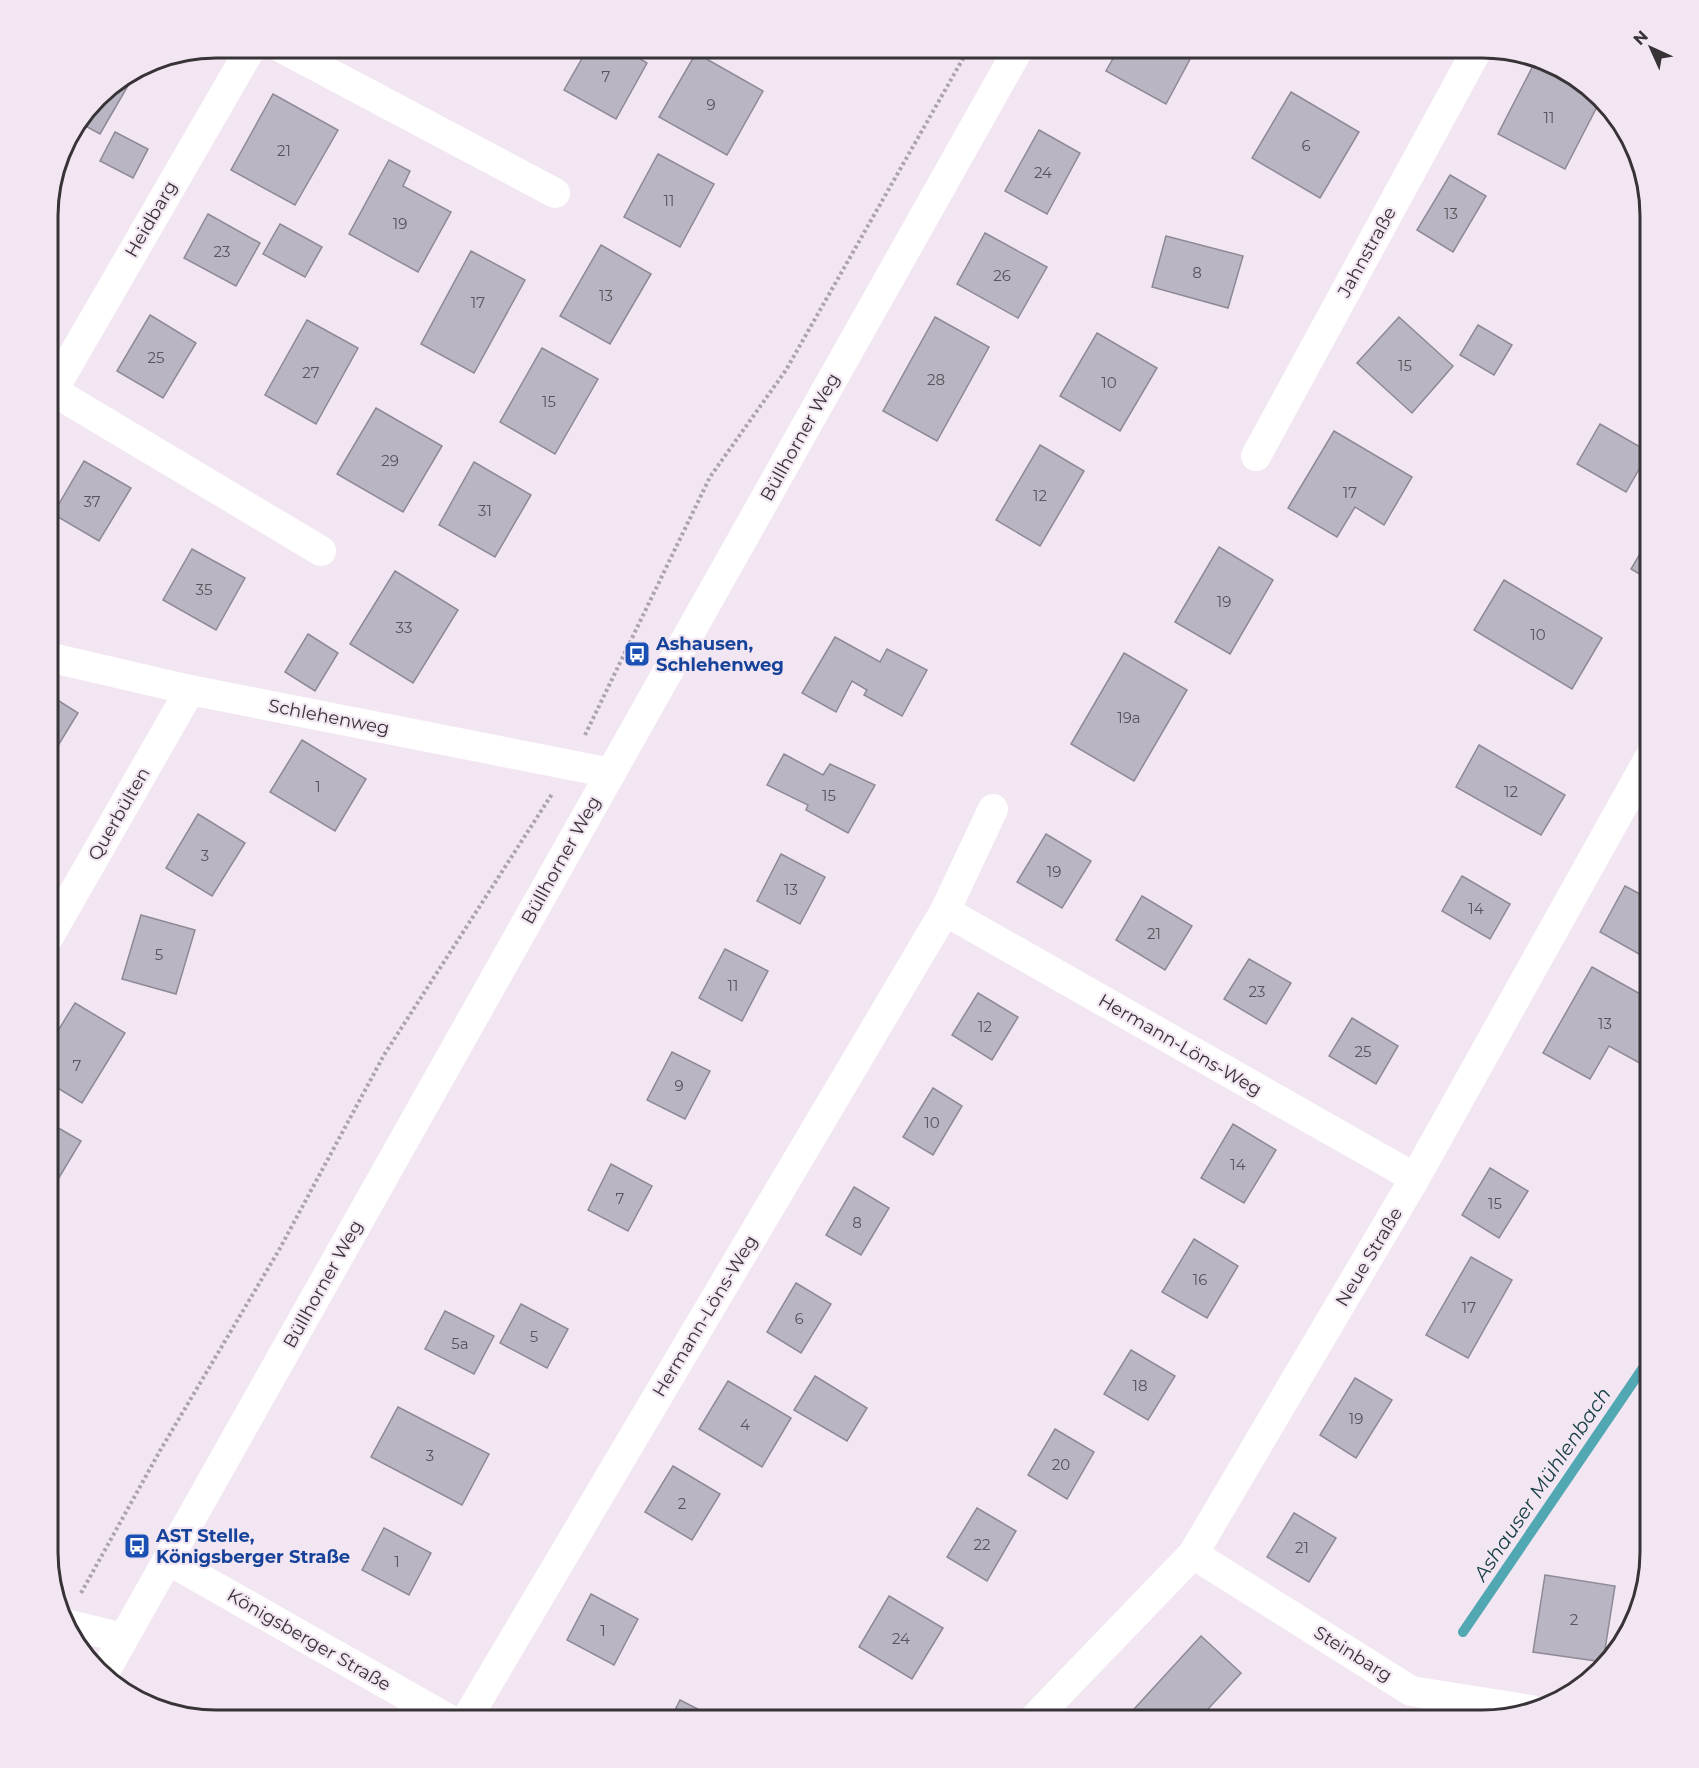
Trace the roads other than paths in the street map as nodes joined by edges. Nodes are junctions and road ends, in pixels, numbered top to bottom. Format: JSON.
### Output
{"nodes":[{"id":1,"x":244,"y":59,"type":"edge"},
{"id":2,"x":303,"y":59,"type":"edge"},
{"id":3,"x":1013,"y":59,"type":"edge"},
{"id":4,"x":1472,"y":59,"type":"edge"},
{"id":5,"x":555,"y":193,"type":"dead end"},
{"id":6,"x":59,"y":381,"type":"edge"},
{"id":7,"x":59,"y":400,"type":"edge"},
{"id":8,"x":1256,"y":456,"type":"dead end"},
{"id":9,"x":321,"y":551,"type":"dead end"},
{"id":10,"x":59,"y":659,"type":"edge"},
{"id":11,"x":190,"y":690,"type":"junction"},
{"id":12,"x":611,"y":773,"type":"junction"},
{"id":13,"x":1640,"y":775,"type":"edge"},
{"id":14,"x":993,"y":809,"type":"dead end"},
{"id":15,"x":945,"y":911,"type":"junction"},
{"id":16,"x":58,"y":920,"type":"edge"},
{"id":17,"x":1415,"y":1178,"type":"junction"},
{"id":18,"x":1193,"y":1554,"type":"junction"},
{"id":19,"x":168,"y":1560,"type":"junction"},
{"id":20,"x":71,"y":1613,"type":"edge"},
{"id":21,"x":123,"y":1638,"type":"junction"},
{"id":22,"x":108,"y":1666,"type":"edge"},
{"id":23,"x":1510,"y":1707,"type":"edge"},
{"id":24,"x":432,"y":1710,"type":"edge"},
{"id":25,"x":472,"y":1710,"type":"edge"},
{"id":26,"x":1043,"y":1710,"type":"edge"}],
"edges":[{"from":1,"to":6,"type":"street","name":"Heidbarg"},
{"from":2,"to":5,"type":"street"},
{"from":3,"to":12,"type":"street","name":"Büllhorner Weg"},
{"from":4,"to":8,"type":"street","name":"Jahnstraße"},
{"from":7,"to":9,"type":"street","name":"Heidbarg"},
{"from":10,"to":11,"type":"street","name":"Schlehenweg"},
{"from":11,"to":12,"type":"street","name":"Schlehenweg"},
{"from":11,"to":16,"type":"street","name":"Querbülten"},
{"from":12,"to":19,"type":"street","name":"Büllhorner Weg"},
{"from":13,"to":17,"type":"street","name":"Neue Straße"},
{"from":14,"to":15,"type":"street","name":"Hermann-Löns-Weg"},
{"from":15,"to":17,"type":"street","name":"Hermann-Löns-Weg"},
{"from":15,"to":25,"type":"street","name":"Hermann-Löns-Weg"},
{"from":17,"to":18,"type":"street","name":"Neue Straße"},
{"from":18,"to":23,"type":"street","name":"Steinbarg"},
{"from":18,"to":26,"type":"street","name":"Neue Straße"},
{"from":19,"to":21,"type":"street","name":"Büllhorner Weg"},
{"from":19,"to":24,"type":"street","name":"Königsberger Straße"},
{"from":20,"to":21,"type":"street"},
{"from":21,"to":22,"type":"street","name":"Büllhorner Weg"}]}
